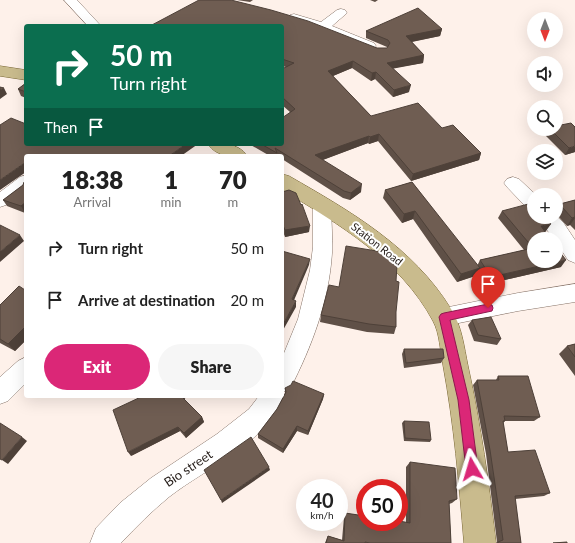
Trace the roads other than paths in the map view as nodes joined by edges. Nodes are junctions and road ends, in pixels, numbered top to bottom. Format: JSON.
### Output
{"nodes":[{"id":1,"x":70,"y":0,"type":"edge"},
{"id":2,"x":341,"y":13,"type":"dead end"},
{"id":3,"x":282,"y":14,"type":"edge"},
{"id":4,"x":93,"y":24,"type":"edge"},
{"id":5,"x":323,"y":27,"type":"junction"},
{"id":6,"x":379,"y":54,"type":"edge"},
{"id":7,"x":0,"y":71,"type":"edge"},
{"id":8,"x":24,"y":75,"type":"edge"},
{"id":9,"x":220,"y":146,"type":"edge"},
{"id":10,"x":234,"y":154,"type":"edge"},
{"id":11,"x":284,"y":182,"type":"edge"},
{"id":12,"x":24,"y":183,"type":"edge"},
{"id":13,"x":513,"y":183,"type":"dead end"},
{"id":14,"x":527,"y":197,"type":"edge"},
{"id":15,"x":0,"y":201,"type":"edge"},
{"id":16,"x":322,"y":204,"type":"junction"},
{"id":17,"x":553,"y":224,"type":"edge"},
{"id":18,"x":575,"y":255,"type":"edge"},
{"id":19,"x":575,"y":294,"type":"edge"},
{"id":20,"x":444,"y":317,"type":"junction"},
{"id":21,"x":24,"y":370,"type":"edge"},
{"id":22,"x":284,"y":377,"type":"edge"},
{"id":23,"x":0,"y":393,"type":"edge"},
{"id":24,"x":272,"y":398,"type":"edge"},
{"id":25,"x":104,"y":543,"type":"edge"},
{"id":26,"x":480,"y":543,"type":"edge"}],
"edges":[{"from":1,"to":4,"type":"street"},
{"from":2,"to":5,"type":"street"},
{"from":3,"to":5,"type":"street"},
{"from":5,"to":6,"type":"street"},
{"from":7,"to":8,"type":"main road"},
{"from":9,"to":10,"type":"main road"},
{"from":11,"to":16,"type":"main road","name":"Station Road"},
{"from":12,"to":15,"type":"street"},
{"from":13,"to":14,"type":"street"},
{"from":16,"to":20,"type":"main road","name":"Station Road"},
{"from":16,"to":22,"type":"street"},
{"from":17,"to":18,"type":"street"},
{"from":19,"to":20,"type":"street"},
{"from":20,"to":26,"type":"main road","name":"Station Road"},
{"from":21,"to":23,"type":"street"},
{"from":24,"to":25,"type":"street","name":"Bio street"}]}
